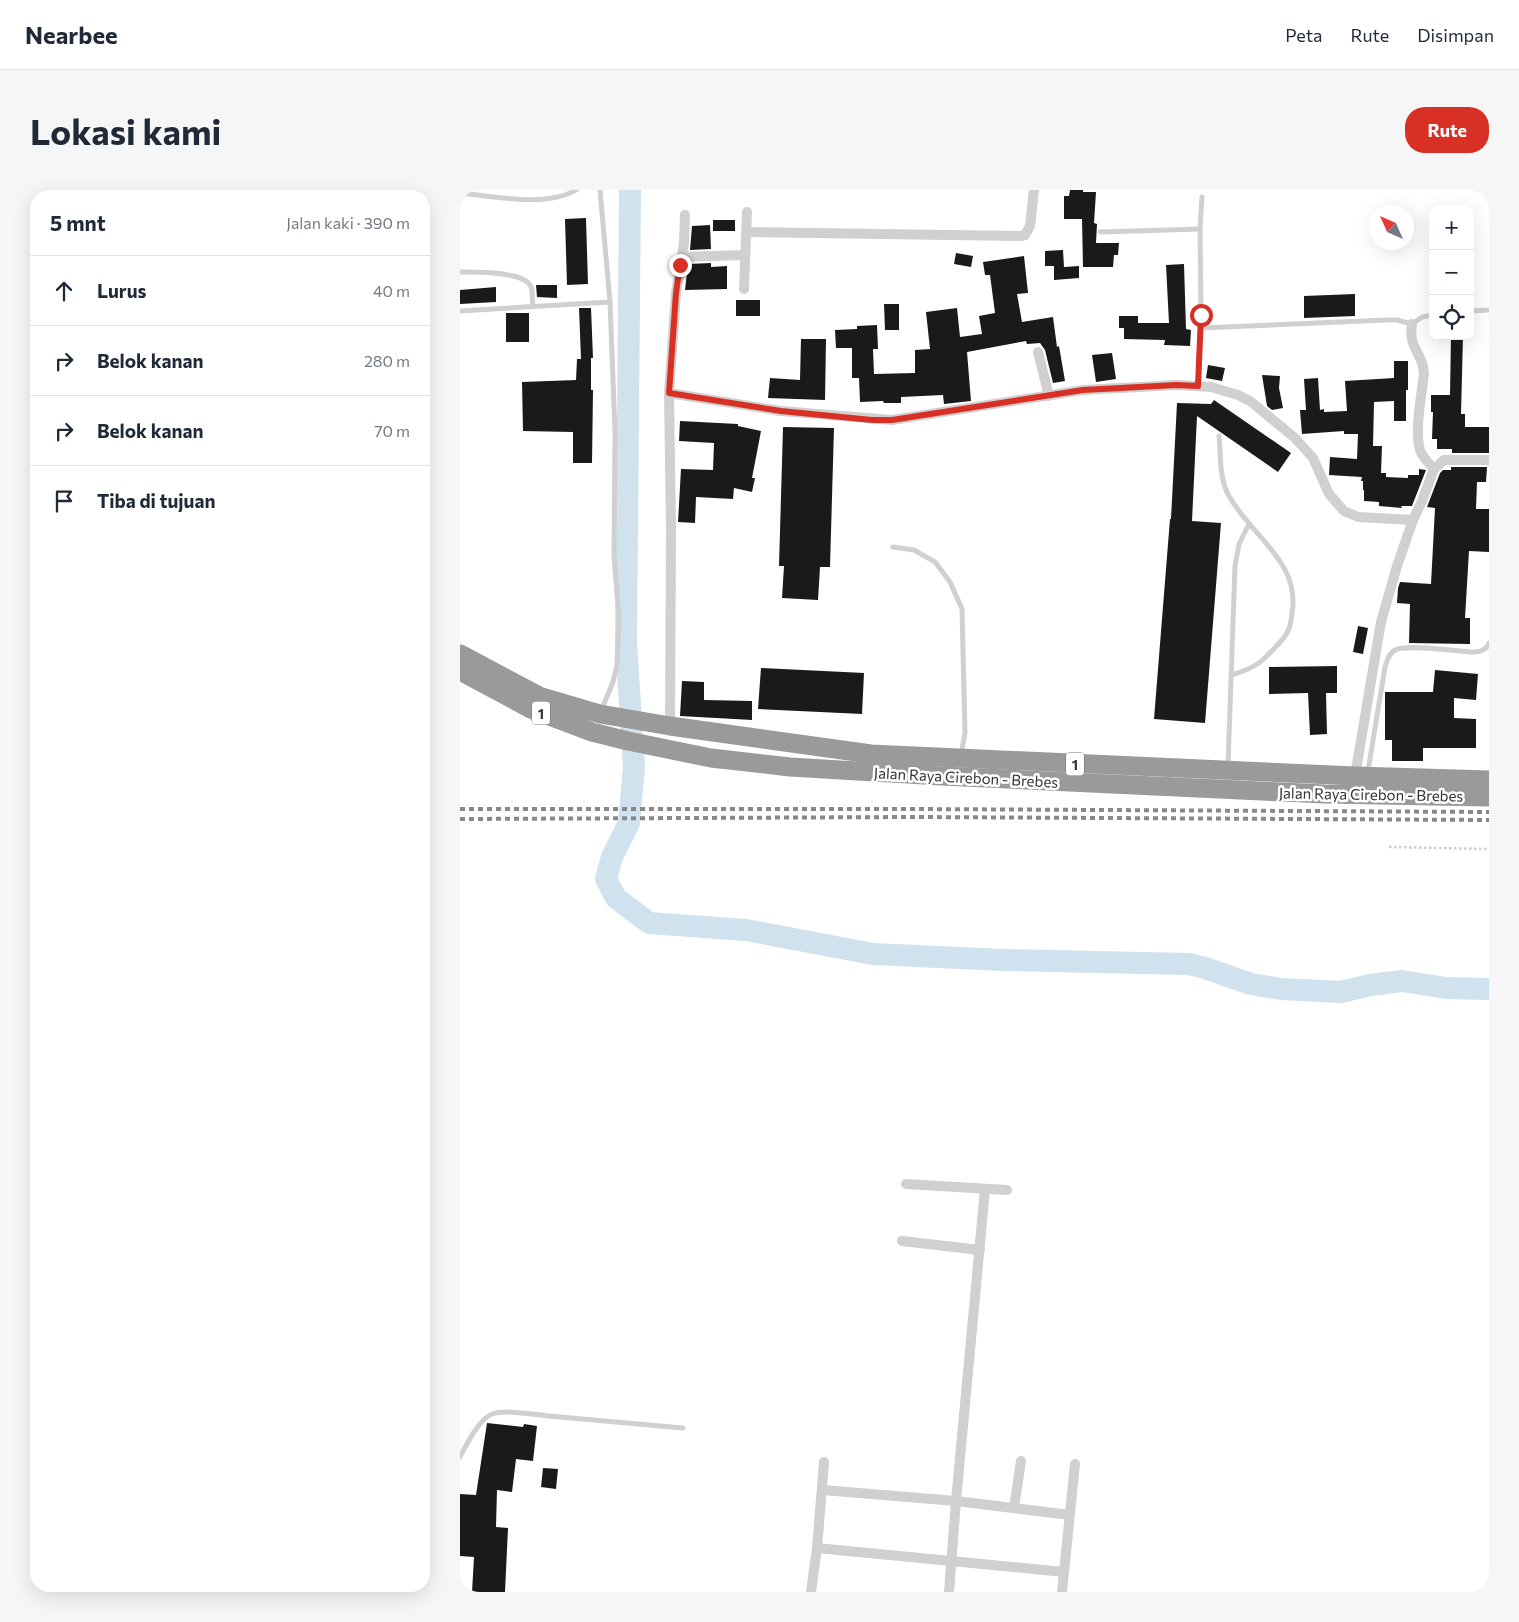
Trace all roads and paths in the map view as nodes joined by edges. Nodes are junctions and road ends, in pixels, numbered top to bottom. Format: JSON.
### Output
{"nodes":[{"id":1,"x":576,"y":190,"type":"edge"},
{"id":2,"x":600,"y":190,"type":"edge"},
{"id":3,"x":1034,"y":190,"type":"edge"},
{"id":4,"x":460,"y":193,"type":"edge"},
{"id":5,"x":1202,"y":197,"type":"dead end"},
{"id":6,"x":747,"y":212,"type":"dead end"},
{"id":7,"x":684,"y":215,"type":"dead end"},
{"id":8,"x":1200,"y":230,"type":"junction"},
{"id":9,"x":747,"y":232,"type":"junction"},
{"id":10,"x":1100,"y":232,"type":"dead end"},
{"id":11,"x":745,"y":255,"type":"junction"},
{"id":12,"x":681,"y":257,"type":"junction"},
{"id":13,"x":460,"y":272,"type":"edge"},
{"id":14,"x":744,"y":289,"type":"dead end"},
{"id":15,"x":610,"y":302,"type":"junction"},
{"id":16,"x":533,"y":306,"type":"junction"},
{"id":17,"x":1489,"y":310,"type":"edge"},
{"id":18,"x":460,"y":311,"type":"edge"},
{"id":19,"x":1474,"y":311,"type":"edge"},
{"id":20,"x":1429,"y":316,"type":"edge"},
{"id":21,"x":1412,"y":324,"type":"junction"},
{"id":22,"x":1200,"y":328,"type":"junction"},
{"id":23,"x":1038,"y":352,"type":"dead end"},
{"id":24,"x":1198,"y":386,"type":"junction"},
{"id":25,"x":669,"y":393,"type":"junction"},
{"id":26,"x":1049,"y":396,"type":"junction"},
{"id":27,"x":1219,"y":436,"type":"dead end"},
{"id":28,"x":1489,"y":460,"type":"edge"},
{"id":29,"x":1434,"y":469,"type":"junction"},
{"id":30,"x":1413,"y":520,"type":"junction"},
{"id":31,"x":1249,"y":524,"type":"junction"},
{"id":32,"x":893,"y":547,"type":"dead end"},
{"id":33,"x":1489,"y":643,"type":"edge"},
{"id":34,"x":460,"y":654,"type":"edge"},
{"id":35,"x":460,"y":671,"type":"edge"},
{"id":36,"x":1232,"y":675,"type":"junction"},
{"id":37,"x":600,"y":714,"type":"junction"},
{"id":38,"x":666,"y":725,"type":"junction"},
{"id":39,"x":960,"y":758,"type":"junction"},
{"id":40,"x":1228,"y":770,"type":"junction"},
{"id":41,"x":960,"y":777,"type":"junction"},
{"id":42,"x":1361,"y":777,"type":"junction"},
{"id":43,"x":1489,"y":780,"type":"edge"},
{"id":44,"x":1489,"y":797,"type":"edge"},
{"id":45,"x":1389,"y":847,"type":"dead end"},
{"id":46,"x":1489,"y":849,"type":"edge"},
{"id":47,"x":906,"y":1184,"type":"dead end"},
{"id":48,"x":985,"y":1189,"type":"junction"},
{"id":49,"x":1007,"y":1190,"type":"dead end"},
{"id":50,"x":902,"y":1240,"type":"dead end"},
{"id":51,"x":980,"y":1250,"type":"junction"},
{"id":52,"x":683,"y":1428,"type":"dead end"},
{"id":53,"x":460,"y":1456,"type":"edge"},
{"id":54,"x":1021,"y":1461,"type":"dead end"},
{"id":55,"x":824,"y":1462,"type":"dead end"},
{"id":56,"x":1075,"y":1464,"type":"dead end"},
{"id":57,"x":823,"y":1490,"type":"junction"},
{"id":58,"x":956,"y":1501,"type":"junction"},
{"id":59,"x":1014,"y":1508,"type":"junction"},
{"id":60,"x":1070,"y":1515,"type":"junction"},
{"id":61,"x":817,"y":1548,"type":"junction"},
{"id":62,"x":952,"y":1561,"type":"junction"},
{"id":63,"x":1064,"y":1572,"type":"junction"},
{"id":64,"x":811,"y":1592,"type":"edge"},
{"id":65,"x":949,"y":1592,"type":"edge"},
{"id":66,"x":1062,"y":1592,"type":"edge"}],
"edges":[{"from":1,"to":4,"type":"lane"},
{"from":2,"to":15,"type":"lane"},
{"from":3,"to":9,"type":"street"},
{"from":5,"to":8,"type":"lane"},
{"from":6,"to":9,"type":"street"},
{"from":7,"to":12,"type":"street"},
{"from":8,"to":10,"type":"lane"},
{"from":8,"to":22,"type":"lane"},
{"from":9,"to":11,"type":"street"},
{"from":11,"to":12,"type":"street"},
{"from":11,"to":14,"type":"street"},
{"from":12,"to":25,"type":"street"},
{"from":13,"to":16,"type":"lane"},
{"from":15,"to":16,"type":"lane"},
{"from":15,"to":37,"type":"lane"},
{"from":16,"to":18,"type":"lane"},
{"from":17,"to":19,"type":"lane"},
{"from":20,"to":21,"type":"lane"},
{"from":21,"to":22,"type":"lane"},
{"from":21,"to":29,"type":"street"},
{"from":22,"to":24,"type":"lane"},
{"from":23,"to":26,"type":"street"},
{"from":24,"to":26,"type":"street"},
{"from":24,"to":30,"type":"street"},
{"from":25,"to":26,"type":"street"},
{"from":25,"to":38,"type":"street"},
{"from":27,"to":31,"type":"lane"},
{"from":28,"to":29,"type":"street"},
{"from":29,"to":30,"type":"street"},
{"from":30,"to":42,"type":"street"},
{"from":31,"to":36,"type":"lane"},
{"from":31,"to":36,"type":"lane"},
{"from":32,"to":39,"type":"lane"},
{"from":33,"to":42,"type":"lane"},
{"from":34,"to":37,"type":"highway","name":"Jalan Raya Cirebon - Brebes","number":"1"},
{"from":35,"to":41,"type":"highway","name":"Jalan Raya Cirebon - Brebes","number":"1"},
{"from":36,"to":40,"type":"lane"},
{"from":37,"to":38,"type":"highway","name":"Jalan Raya Cirebon - Brebes","number":"1"},
{"from":38,"to":39,"type":"highway","name":"Jalan Raya Cirebon - Brebes","number":"1"},
{"from":39,"to":40,"type":"highway","name":"Jalan Raya Cirebon - Brebes","number":"1"},
{"from":39,"to":41,"type":"lane"},
{"from":40,"to":42,"type":"highway","name":"Jalan Raya Cirebon - Brebes","number":"1"},
{"from":41,"to":44,"type":"highway","name":"Jalan Raya Cirebon - Brebes","number":"1"},
{"from":42,"to":43,"type":"highway","name":"Jalan Raya Cirebon - Brebes","number":"1"},
{"from":45,"to":46,"type":"path"},
{"from":47,"to":48,"type":"street"},
{"from":48,"to":49,"type":"street"},
{"from":48,"to":51,"type":"street"},
{"from":50,"to":51,"type":"street"},
{"from":51,"to":58,"type":"street"},
{"from":52,"to":53,"type":"lane"},
{"from":54,"to":59,"type":"street"},
{"from":55,"to":57,"type":"street"},
{"from":56,"to":60,"type":"street"},
{"from":57,"to":58,"type":"street"},
{"from":57,"to":61,"type":"street"},
{"from":58,"to":59,"type":"street"},
{"from":58,"to":62,"type":"street"},
{"from":59,"to":60,"type":"street"},
{"from":60,"to":63,"type":"street"},
{"from":61,"to":62,"type":"street"},
{"from":61,"to":64,"type":"street"},
{"from":62,"to":63,"type":"street"},
{"from":62,"to":65,"type":"street"},
{"from":63,"to":66,"type":"street"}]}
